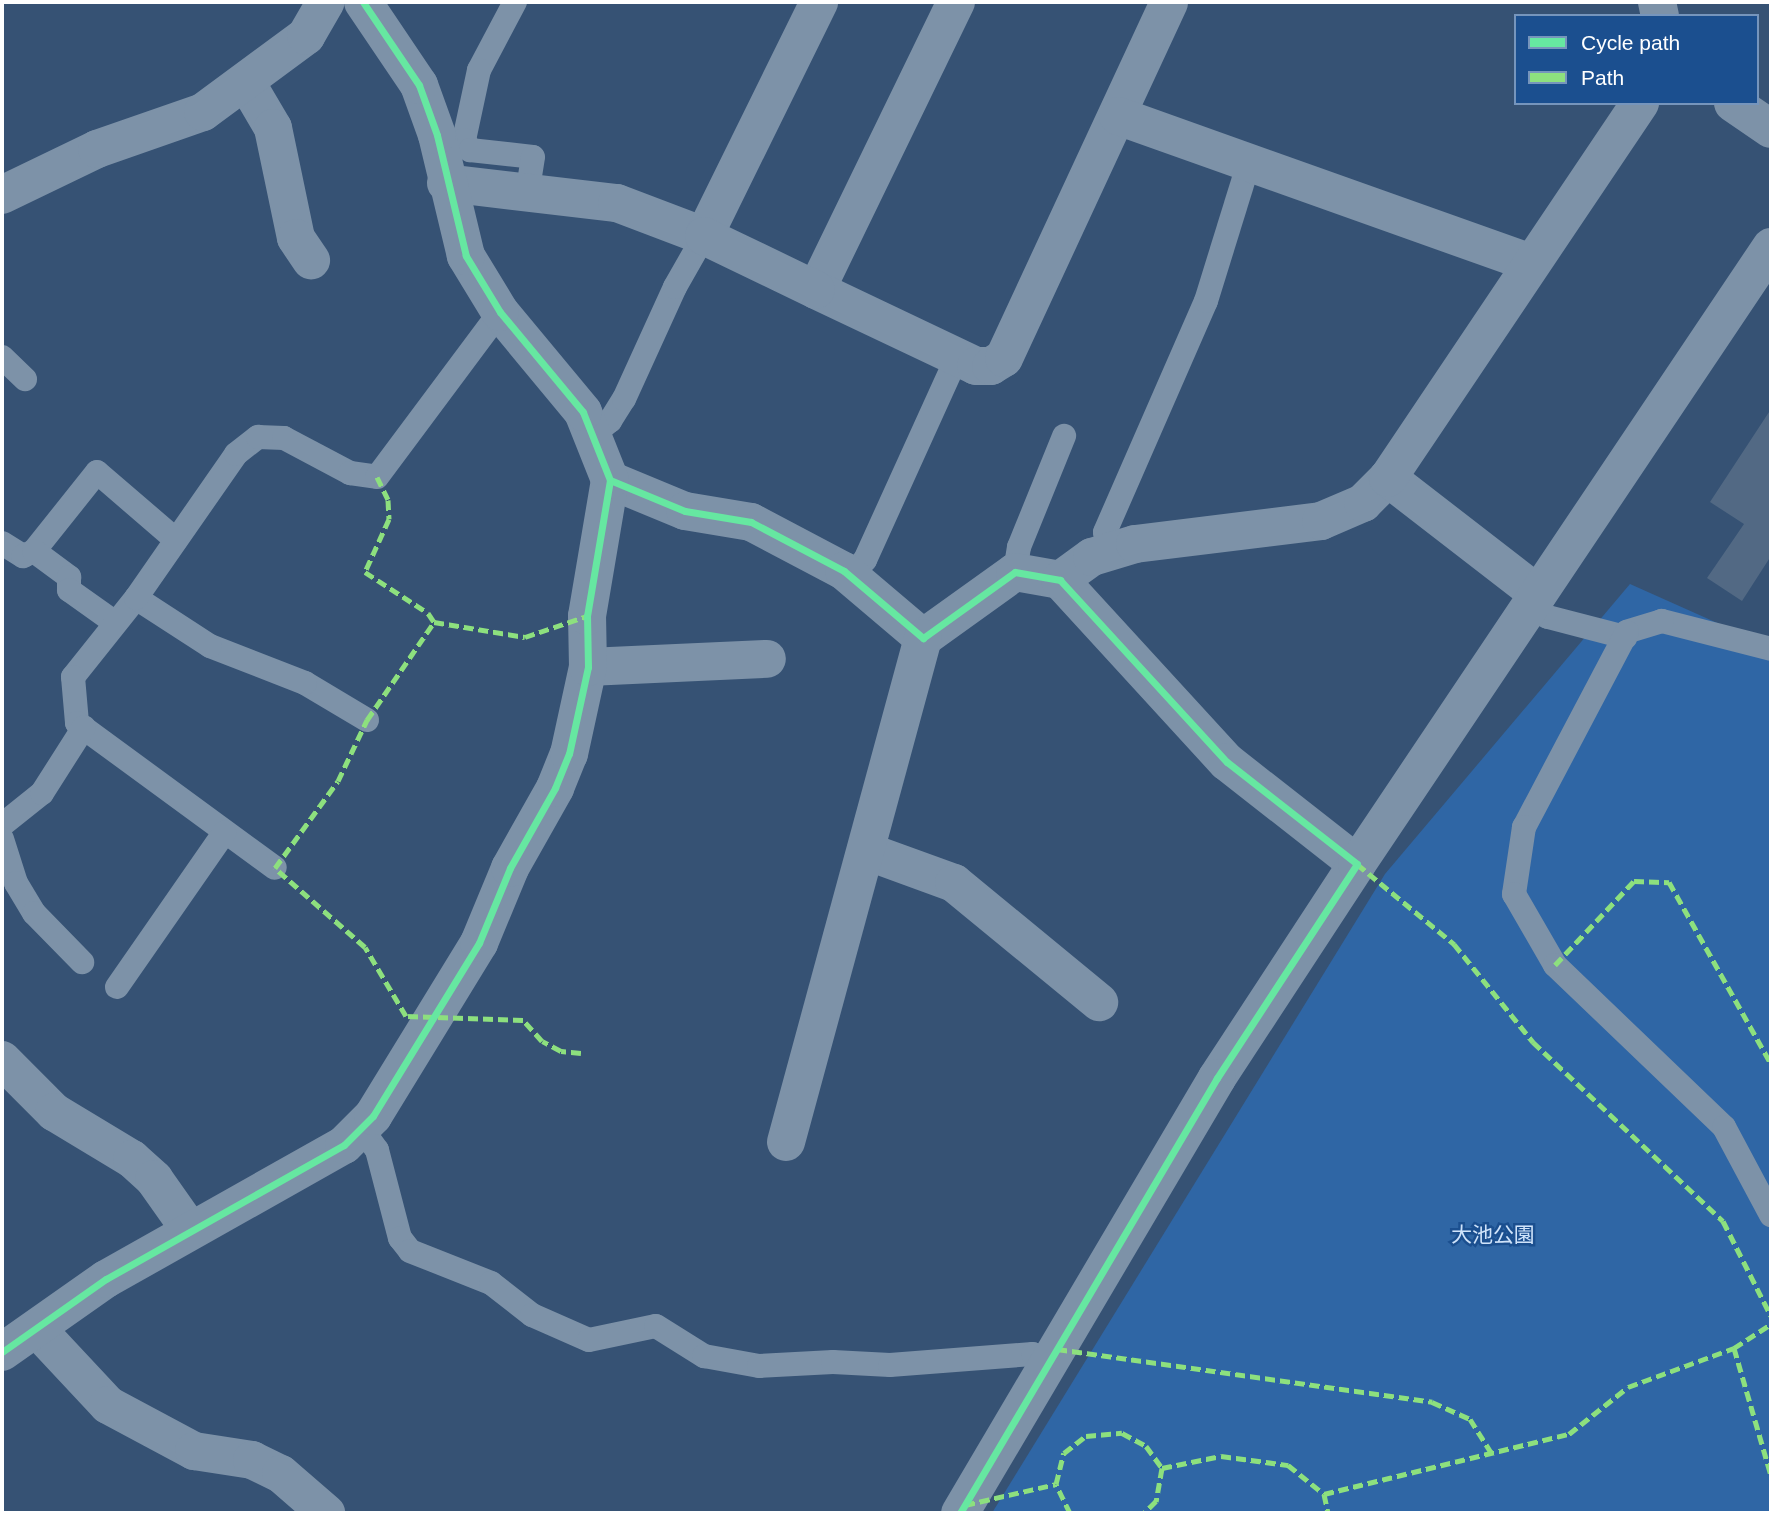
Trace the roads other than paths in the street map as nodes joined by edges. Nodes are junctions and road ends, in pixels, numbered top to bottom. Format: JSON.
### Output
{"nodes":[{"id":1,"x":326,"y":2,"type":"edge"},
{"id":2,"x":363,"y":2,"type":"edge"},
{"id":3,"x":515,"y":2,"type":"edge"},
{"id":4,"x":819,"y":2,"type":"edge"},
{"id":5,"x":956,"y":2,"type":"edge"},
{"id":6,"x":1169,"y":2,"type":"edge"},
{"id":7,"x":246,"y":82,"type":"junction"},
{"id":8,"x":1639,"y":105,"type":"edge"},
{"id":9,"x":1736,"y":105,"type":"edge"},
{"id":10,"x":1118,"y":116,"type":"junction"},
{"id":11,"x":1771,"y":129,"type":"edge"},
{"id":12,"x":1249,"y":162,"type":"junction"},
{"id":13,"x":446,"y":183,"type":"junction"},
{"id":14,"x":527,"y":194,"type":"junction"},
{"id":15,"x":2,"y":195,"type":"edge"},
{"id":16,"x":705,"y":236,"type":"junction"},
{"id":17,"x":1771,"y":247,"type":"edge"},
{"id":18,"x":311,"y":260,"type":"dead end"},
{"id":19,"x":1531,"y":263,"type":"junction"},
{"id":20,"x":816,"y":290,"type":"junction"},
{"id":21,"x":500,"y":312,"type":"junction"},
{"id":22,"x":2,"y":357,"type":"edge"},
{"id":23,"x":957,"y":357,"type":"junction"},
{"id":24,"x":25,"y":379,"type":"dead end"},
{"id":25,"x":1064,"y":436,"type":"dead end"},
{"id":26,"x":590,"y":437,"type":"junction"},
{"id":27,"x":1388,"y":478,"type":"junction"},
{"id":28,"x":610,"y":480,"type":"junction"},
{"id":29,"x":176,"y":540,"type":"junction"},
{"id":30,"x":2,"y":543,"type":"edge"},
{"id":31,"x":34,"y":551,"type":"junction"},
{"id":32,"x":1109,"y":551,"type":"junction"},
{"id":33,"x":1015,"y":572,"type":"junction"},
{"id":34,"x":850,"y":577,"type":"junction"},
{"id":35,"x":1060,"y":580,"type":"junction"},
{"id":36,"x":136,"y":598,"type":"junction"},
{"id":37,"x":1534,"y":600,"type":"junction"},
{"id":38,"x":114,"y":622,"type":"junction"},
{"id":39,"x":1625,"y":637,"type":"junction"},
{"id":40,"x":923,"y":638,"type":"junction"},
{"id":41,"x":1771,"y":649,"type":"edge"},
{"id":42,"x":767,"y":659,"type":"dead end"},
{"id":43,"x":589,"y":667,"type":"junction"},
{"id":44,"x":367,"y":720,"type":"dead end"},
{"id":45,"x":84,"y":727,"type":"junction"},
{"id":46,"x":2,"y":825,"type":"edge"},
{"id":47,"x":224,"y":833,"type":"junction"},
{"id":48,"x":2,"y":839,"type":"edge"},
{"id":49,"x":866,"y":851,"type":"junction"},
{"id":50,"x":1357,"y":864,"type":"junction"},
{"id":51,"x":275,"y":868,"type":"dead end"},
{"id":52,"x":82,"y":962,"type":"dead end"},
{"id":53,"x":117,"y":987,"type":"dead end"},
{"id":54,"x":1099,"y":1002,"type":"dead end"},
{"id":55,"x":2,"y":1060,"type":"edge"},
{"id":56,"x":361,"y":1128,"type":"junction"},
{"id":57,"x":786,"y":1142,"type":"dead end"},
{"id":58,"x":1771,"y":1215,"type":"edge"},
{"id":59,"x":190,"y":1230,"type":"junction"},
{"id":60,"x":37,"y":1329,"type":"junction"},
{"id":61,"x":2,"y":1352,"type":"edge"},
{"id":62,"x":1048,"y":1363,"type":"junction"},
{"id":63,"x":326,"y":1513,"type":"edge"},
{"id":64,"x":960,"y":1513,"type":"edge"}],
"edges":[{"from":1,"to":7,"type":"street"},
{"from":2,"to":13,"type":"street"},
{"from":3,"to":14,"type":"lane"},
{"from":4,"to":16,"type":"street"},
{"from":5,"to":20,"type":"street"},
{"from":6,"to":10,"type":"street"},
{"from":7,"to":15,"type":"street"},
{"from":7,"to":18,"type":"street"},
{"from":8,"to":19,"type":"street"},
{"from":9,"to":11,"type":"street"},
{"from":10,"to":12,"type":"street"},
{"from":10,"to":23,"type":"street"},
{"from":12,"to":19,"type":"street"},
{"from":12,"to":32,"type":"lane"},
{"from":13,"to":14,"type":"street"},
{"from":13,"to":21,"type":"street"},
{"from":14,"to":16,"type":"street"},
{"from":16,"to":20,"type":"street"},
{"from":16,"to":26,"type":"lane"},
{"from":17,"to":37,"type":"street"},
{"from":19,"to":27,"type":"street"},
{"from":20,"to":23,"type":"street"},
{"from":21,"to":26,"type":"street"},
{"from":21,"to":29,"type":"lane"},
{"from":22,"to":24,"type":"lane"},
{"from":23,"to":34,"type":"lane"},
{"from":25,"to":33,"type":"lane"},
{"from":26,"to":28,"type":"street"},
{"from":27,"to":32,"type":"street"},
{"from":27,"to":37,"type":"street"},
{"from":28,"to":34,"type":"street"},
{"from":28,"to":43,"type":"street"},
{"from":29,"to":31,"type":"lane"},
{"from":29,"to":36,"type":"lane"},
{"from":30,"to":31,"type":"lane"},
{"from":31,"to":38,"type":"lane"},
{"from":32,"to":35,"type":"street"},
{"from":33,"to":35,"type":"street"},
{"from":33,"to":40,"type":"street"},
{"from":34,"to":40,"type":"street"},
{"from":35,"to":50,"type":"street"},
{"from":36,"to":38,"type":"lane"},
{"from":36,"to":44,"type":"lane"},
{"from":37,"to":39,"type":"lane"},
{"from":37,"to":50,"type":"street"},
{"from":38,"to":45,"type":"lane"},
{"from":39,"to":41,"type":"lane"},
{"from":39,"to":58,"type":"lane"},
{"from":40,"to":49,"type":"street"},
{"from":42,"to":43,"type":"street"},
{"from":43,"to":56,"type":"street"},
{"from":45,"to":46,"type":"lane"},
{"from":45,"to":47,"type":"lane"},
{"from":47,"to":51,"type":"lane"},
{"from":47,"to":53,"type":"lane"},
{"from":48,"to":52,"type":"lane"},
{"from":49,"to":54,"type":"street"},
{"from":49,"to":57,"type":"street"},
{"from":50,"to":62,"type":"street"},
{"from":55,"to":59,"type":"street"},
{"from":56,"to":59,"type":"street"},
{"from":56,"to":62,"type":"lane"},
{"from":59,"to":60,"type":"street"},
{"from":60,"to":61,"type":"street"},
{"from":60,"to":63,"type":"street"},
{"from":62,"to":64,"type":"street"}]}
